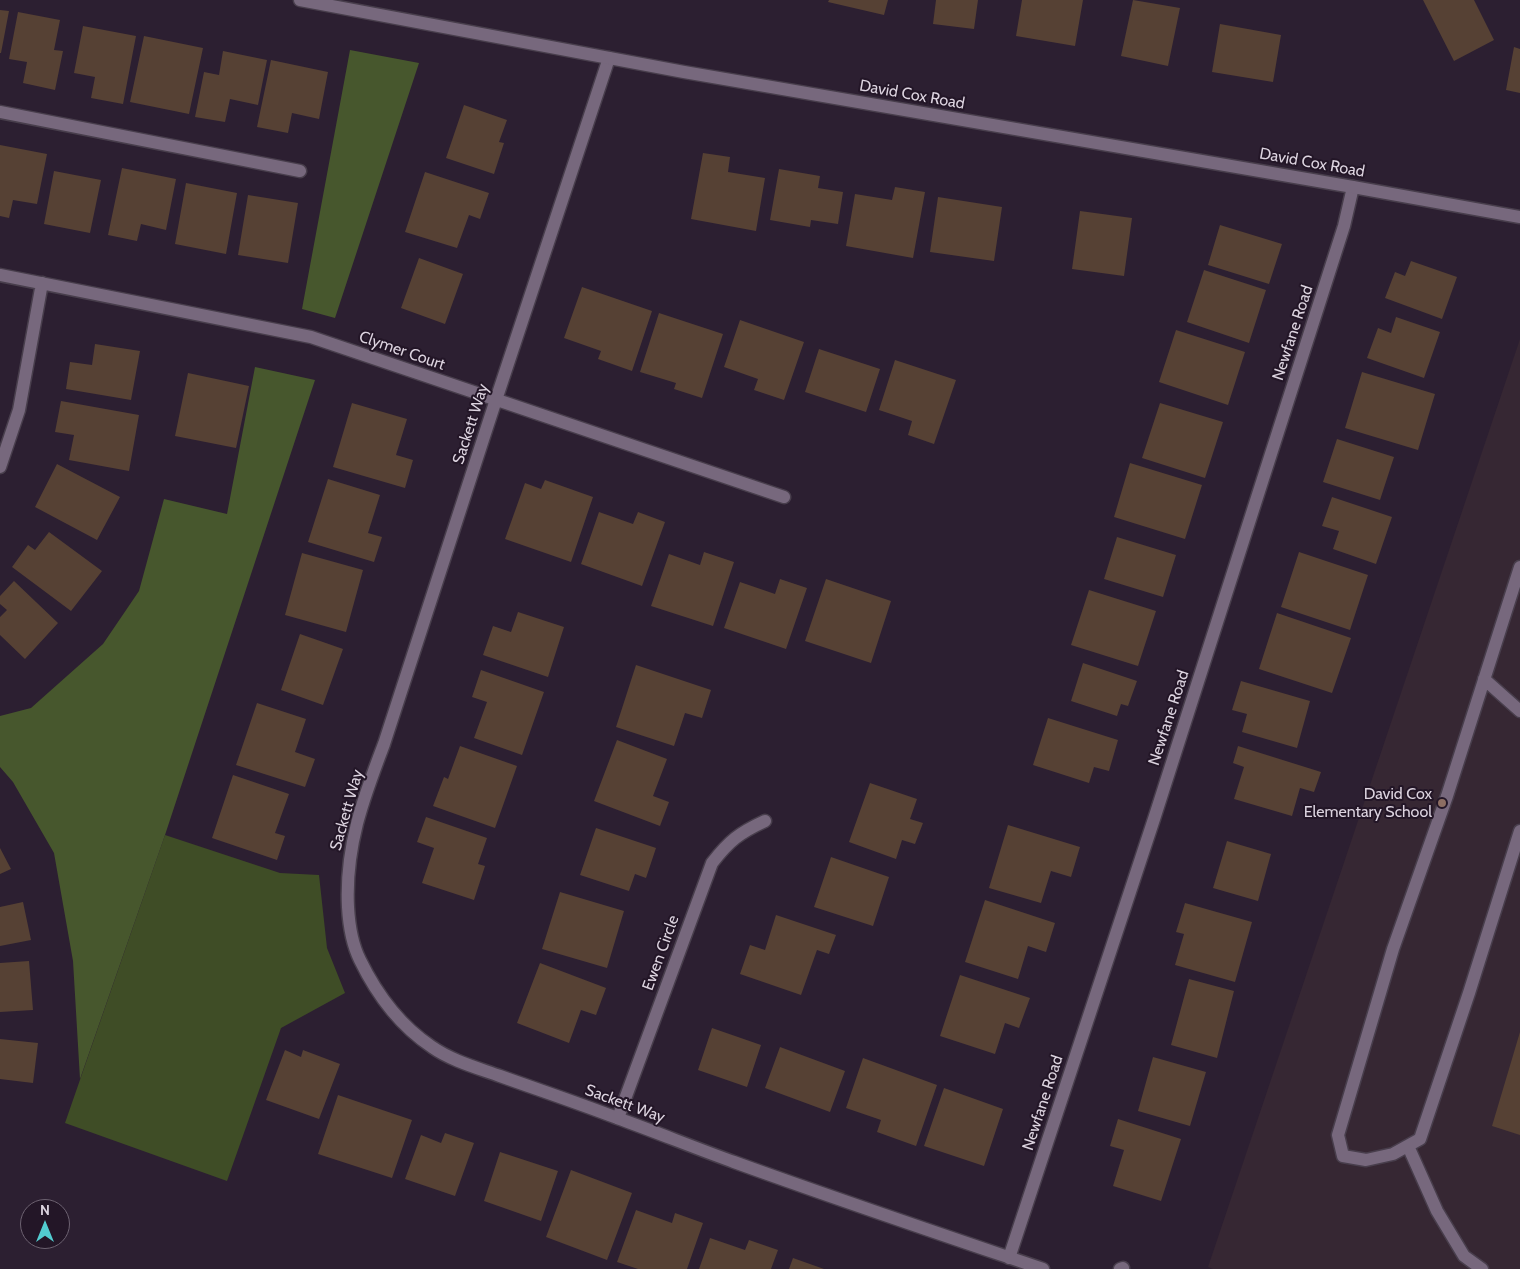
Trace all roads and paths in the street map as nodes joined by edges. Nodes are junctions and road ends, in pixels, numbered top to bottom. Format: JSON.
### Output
{"nodes":[{"id":1,"x":300,"y":0,"type":"edge"},
{"id":2,"x":610,"y":58,"type":"junction"},
{"id":3,"x":0,"y":112,"type":"edge"},
{"id":4,"x":300,"y":171,"type":"dead end"},
{"id":5,"x":1353,"y":186,"type":"junction"},
{"id":6,"x":1520,"y":217,"type":"edge"},
{"id":7,"x":0,"y":274,"type":"edge"},
{"id":8,"x":42,"y":283,"type":"junction"},
{"id":9,"x":496,"y":400,"type":"junction"},
{"id":10,"x":0,"y":467,"type":"edge"},
{"id":11,"x":784,"y":497,"type":"dead end"},
{"id":12,"x":1520,"y":567,"type":"edge"},
{"id":13,"x":1484,"y":679,"type":"junction"},
{"id":14,"x":1520,"y":711,"type":"edge"},
{"id":15,"x":764,"y":821,"type":"dead end"},
{"id":16,"x":1520,"y":831,"type":"edge"},
{"id":17,"x":618,"y":1118,"type":"junction"},
{"id":18,"x":1408,"y":1146,"type":"junction"},
{"id":19,"x":1009,"y":1258,"type":"junction"},
{"id":20,"x":1043,"y":1269,"type":"edge"},
{"id":21,"x":1482,"y":1269,"type":"edge"}],
"edges":[{"from":1,"to":2,"type":"street","name":"David Cox Road"},
{"from":2,"to":5,"type":"street","name":"David Cox Road"},
{"from":2,"to":9,"type":"street","name":"Sackett Way"},
{"from":3,"to":4,"type":"street"},
{"from":5,"to":6,"type":"street","name":"David Cox Road"},
{"from":5,"to":19,"type":"street","name":"Newfane Road"},
{"from":7,"to":8,"type":"street","name":"Clymer Court"},
{"from":8,"to":9,"type":"street","name":"Clymer Court"},
{"from":8,"to":10,"type":"street"},
{"from":9,"to":11,"type":"street","name":"Clymer Court"},
{"from":9,"to":17,"type":"street","name":"Sackett Way"},
{"from":12,"to":13,"type":"street"},
{"from":13,"to":14,"type":"street"},
{"from":13,"to":18,"type":"street"},
{"from":15,"to":17,"type":"street","name":"Ewen Circle"},
{"from":16,"to":18,"type":"street"},
{"from":17,"to":19,"type":"street","name":"Sackett Way"},
{"from":18,"to":21,"type":"street"},
{"from":19,"to":20,"type":"street","name":"Sackett Way"}]}
